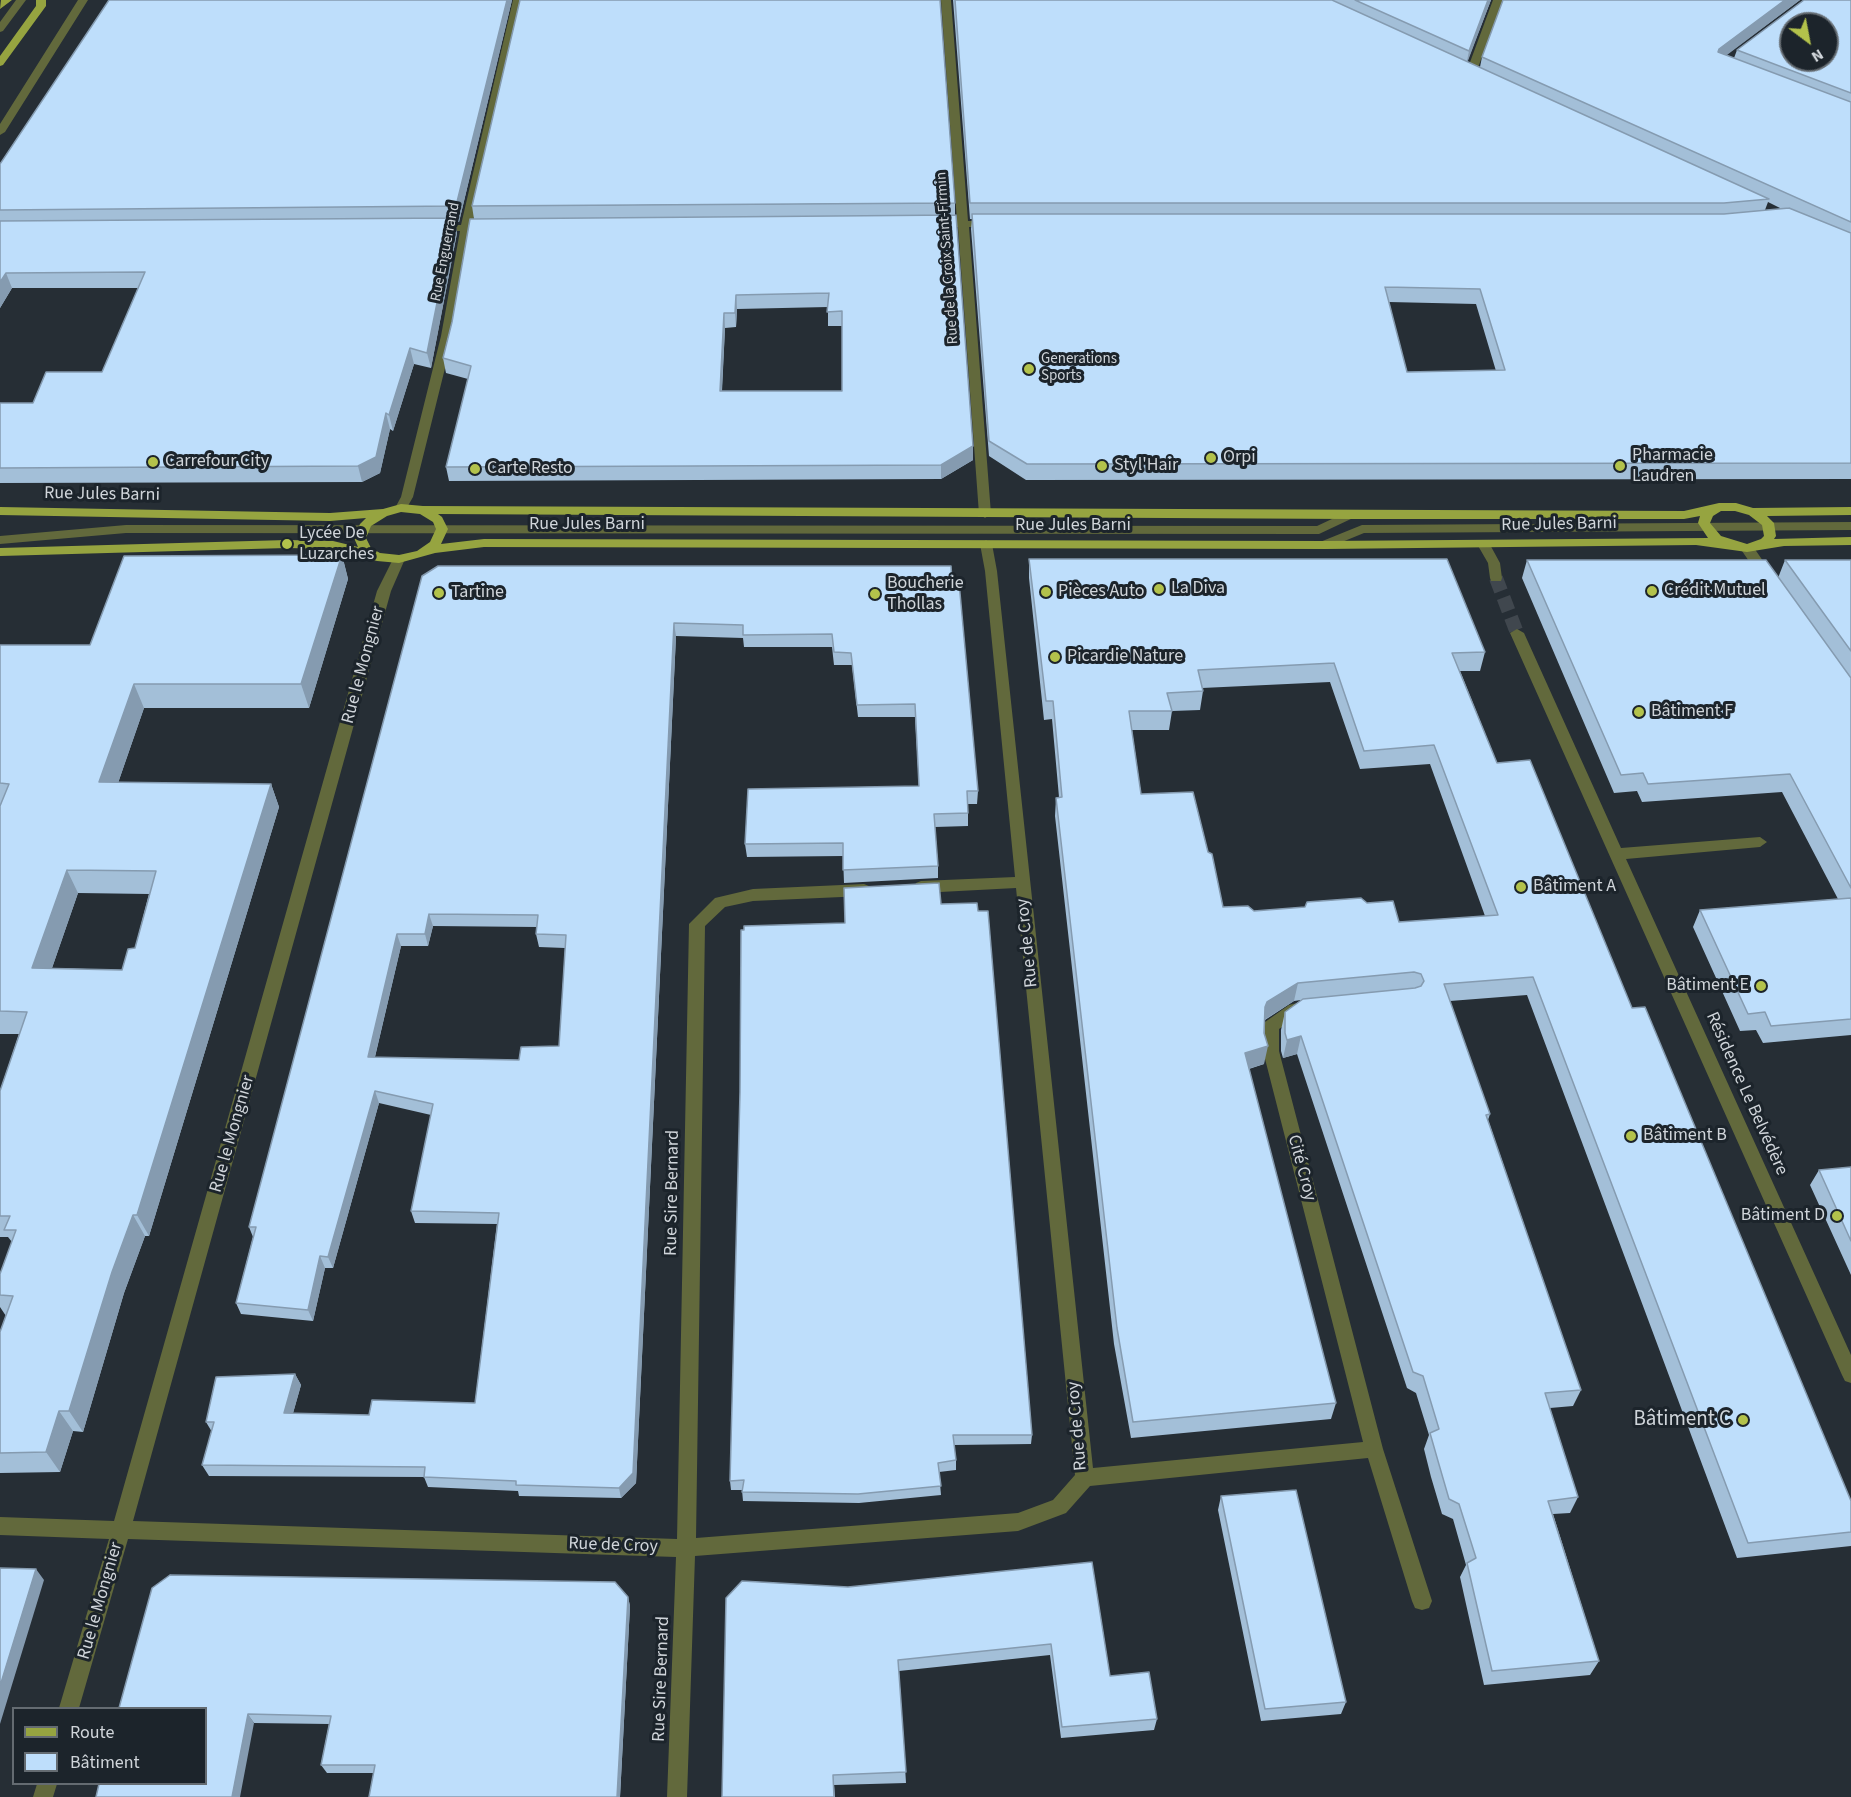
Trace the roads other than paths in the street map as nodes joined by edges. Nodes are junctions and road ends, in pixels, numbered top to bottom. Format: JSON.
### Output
{"nodes":[{"id":1,"x":7,"y":0,"type":"edge"},
{"id":2,"x":21,"y":0,"type":"edge"},
{"id":3,"x":41,"y":0,"type":"edge"},
{"id":4,"x":83,"y":0,"type":"edge"},
{"id":5,"x":518,"y":0,"type":"edge"},
{"id":6,"x":946,"y":0,"type":"edge"},
{"id":7,"x":1498,"y":0,"type":"edge"},
{"id":8,"x":0,"y":6,"type":"edge"},
{"id":9,"x":0,"y":30,"type":"edge"},
{"id":10,"x":0,"y":63,"type":"edge"},
{"id":11,"x":1470,"y":73,"type":"edge"},
{"id":12,"x":0,"y":132,"type":"edge"},
{"id":13,"x":926,"y":224,"type":"edge"},
{"id":14,"x":962,"y":224,"type":"junction"},
{"id":15,"x":997,"y":224,"type":"edge"},
{"id":16,"x":502,"y":227,"type":"edge"},
{"id":17,"x":430,"y":228,"type":"edge"},
{"id":18,"x":466,"y":228,"type":"junction"},
{"id":19,"x":402,"y":508,"type":"junction"},
{"id":20,"x":423,"y":510,"type":"junction"},
{"id":21,"x":1712,"y":510,"type":"junction"},
{"id":22,"x":0,"y":511,"type":"edge"},
{"id":23,"x":1851,"y":511,"type":"edge"},
{"id":24,"x":1753,"y":512,"type":"junction"},
{"id":25,"x":382,"y":513,"type":"junction"},
{"id":26,"x":985,"y":514,"type":"junction"},
{"id":27,"x":1349,"y":515,"type":"junction"},
{"id":28,"x":1851,"y":526,"type":"edge"},
{"id":29,"x":1705,"y":527,"type":"junction"},
{"id":30,"x":1770,"y":527,"type":"junction"},
{"id":31,"x":362,"y":529,"type":"junction"},
{"id":32,"x":442,"y":529,"type":"junction"},
{"id":33,"x":0,"y":540,"type":"edge"},
{"id":34,"x":1851,"y":541,"type":"edge"},
{"id":35,"x":986,"y":544,"type":"junction"},
{"id":36,"x":1483,"y":544,"type":"junction"},
{"id":37,"x":1726,"y":544,"type":"junction"},
{"id":38,"x":1325,"y":545,"type":"junction"},
{"id":39,"x":1752,"y":547,"type":"junction"},
{"id":40,"x":0,"y":552,"type":"edge"},
{"id":41,"x":371,"y":554,"type":"junction"},
{"id":42,"x":422,"y":554,"type":"junction"},
{"id":43,"x":399,"y":560,"type":"junction"},
{"id":44,"x":1496,"y":578,"type":"tunnel mouth"},
{"id":45,"x":1773,"y":585,"type":"edge"},
{"id":46,"x":1517,"y":633,"type":"tunnel mouth"},
{"id":47,"x":1760,"y":842,"type":"dead end"},
{"id":48,"x":1617,"y":854,"type":"junction"},
{"id":49,"x":1021,"y":882,"type":"junction"},
{"id":50,"x":903,"y":888,"type":"edge"},
{"id":51,"x":880,"y":889,"type":"edge"},
{"id":52,"x":1318,"y":1006,"type":"edge"},
{"id":53,"x":1851,"y":1375,"type":"edge"},
{"id":54,"x":1374,"y":1449,"type":"junction"},
{"id":55,"x":1085,"y":1478,"type":"junction"},
{"id":56,"x":0,"y":1526,"type":"edge"},
{"id":57,"x":122,"y":1530,"type":"junction"},
{"id":58,"x":685,"y":1548,"type":"junction"},
{"id":59,"x":1422,"y":1601,"type":"dead end"},
{"id":60,"x":69,"y":1707,"type":"edge"},
{"id":61,"x":677,"y":1797,"type":"edge"}],
"edges":[{"from":1,"to":8,"type":"main road"},
{"from":2,"to":9,"type":"street"},
{"from":3,"to":10,"type":"main road"},
{"from":4,"to":12,"type":"street"},
{"from":5,"to":18,"type":"street","name":"Rue Enguerrand"},
{"from":6,"to":14,"type":"street","name":"Rue de la Croix Saint-Firmin"},
{"from":7,"to":11,"type":"street"},
{"from":13,"to":14,"type":"street"},
{"from":14,"to":15,"type":"street"},
{"from":14,"to":26,"type":"street","name":"Rue de la Croix Saint-Firmin"},
{"from":16,"to":18,"type":"street"},
{"from":17,"to":18,"type":"street"},
{"from":18,"to":19,"type":"street","name":"Rue Enguerrand"},
{"from":19,"to":20,"type":"main road","name":"Rue Jules Barni"},
{"from":19,"to":25,"type":"main road","name":"Rue Jules Barni"},
{"from":20,"to":26,"type":"main road","name":"Rue Jules Barni"},
{"from":20,"to":32,"type":"main road"},
{"from":21,"to":24,"type":"main road","name":"Rue Jules Barni"},
{"from":21,"to":27,"type":"main road","name":"Rue Jules Barni"},
{"from":21,"to":29,"type":"main road"},
{"from":22,"to":25,"type":"main road","name":"Rue Jules Barni"},
{"from":23,"to":24,"type":"main road"},
{"from":24,"to":30,"type":"main road"},
{"from":25,"to":31,"type":"main road"},
{"from":26,"to":27,"type":"main road","name":"Rue Jules Barni"},
{"from":27,"to":32,"type":"street"},
{"from":28,"to":30,"type":"street"},
{"from":29,"to":30,"type":"street"},
{"from":29,"to":37,"type":"main road"},
{"from":29,"to":38,"type":"street"},
{"from":30,"to":39,"type":"main road"},
{"from":31,"to":32,"type":"street"},
{"from":31,"to":33,"type":"street"},
{"from":31,"to":41,"type":"main road"},
{"from":32,"to":42,"type":"main road"},
{"from":34,"to":39,"type":"main road"},
{"from":35,"to":38,"type":"main road","name":"Rue Jules Barni"},
{"from":35,"to":42,"type":"main road","name":"Rue Jules Barni"},
{"from":35,"to":49,"type":"street","name":"Rue de Croy"},
{"from":36,"to":37,"type":"main road","name":"Rue Jules Barni"},
{"from":36,"to":38,"type":"main road","name":"Rue Jules Barni"},
{"from":36,"to":44,"type":"street"},
{"from":37,"to":39,"type":"main road","name":"Rue Jules Barni"},
{"from":39,"to":45,"type":"street"},
{"from":40,"to":41,"type":"main road"},
{"from":41,"to":43,"type":"main road"},
{"from":42,"to":43,"type":"main road","name":"Rue Jules Barni"},
{"from":43,"to":57,"type":"street","name":"Rue le Mongnier"},
{"from":46,"to":48,"type":"street","name":"Résidence Le Belvédère"},
{"from":47,"to":48,"type":"street"},
{"from":48,"to":53,"type":"street","name":"Résidence Le Belvédère"},
{"from":49,"to":50,"type":"street"},
{"from":49,"to":55,"type":"street","name":"Rue de Croy"},
{"from":51,"to":58,"type":"street","name":"Rue Sire Bernard"},
{"from":52,"to":54,"type":"street","name":"Cité Croy"},
{"from":54,"to":55,"type":"street"},
{"from":54,"to":59,"type":"street","name":"Cité Croy"},
{"from":55,"to":58,"type":"street","name":"Rue de Croy"},
{"from":56,"to":57,"type":"street","name":"Rue de Croy"},
{"from":57,"to":58,"type":"street","name":"Rue de Croy"},
{"from":57,"to":60,"type":"street","name":"Rue le Mongnier"},
{"from":58,"to":61,"type":"street","name":"Rue Sire Bernard"}]}
